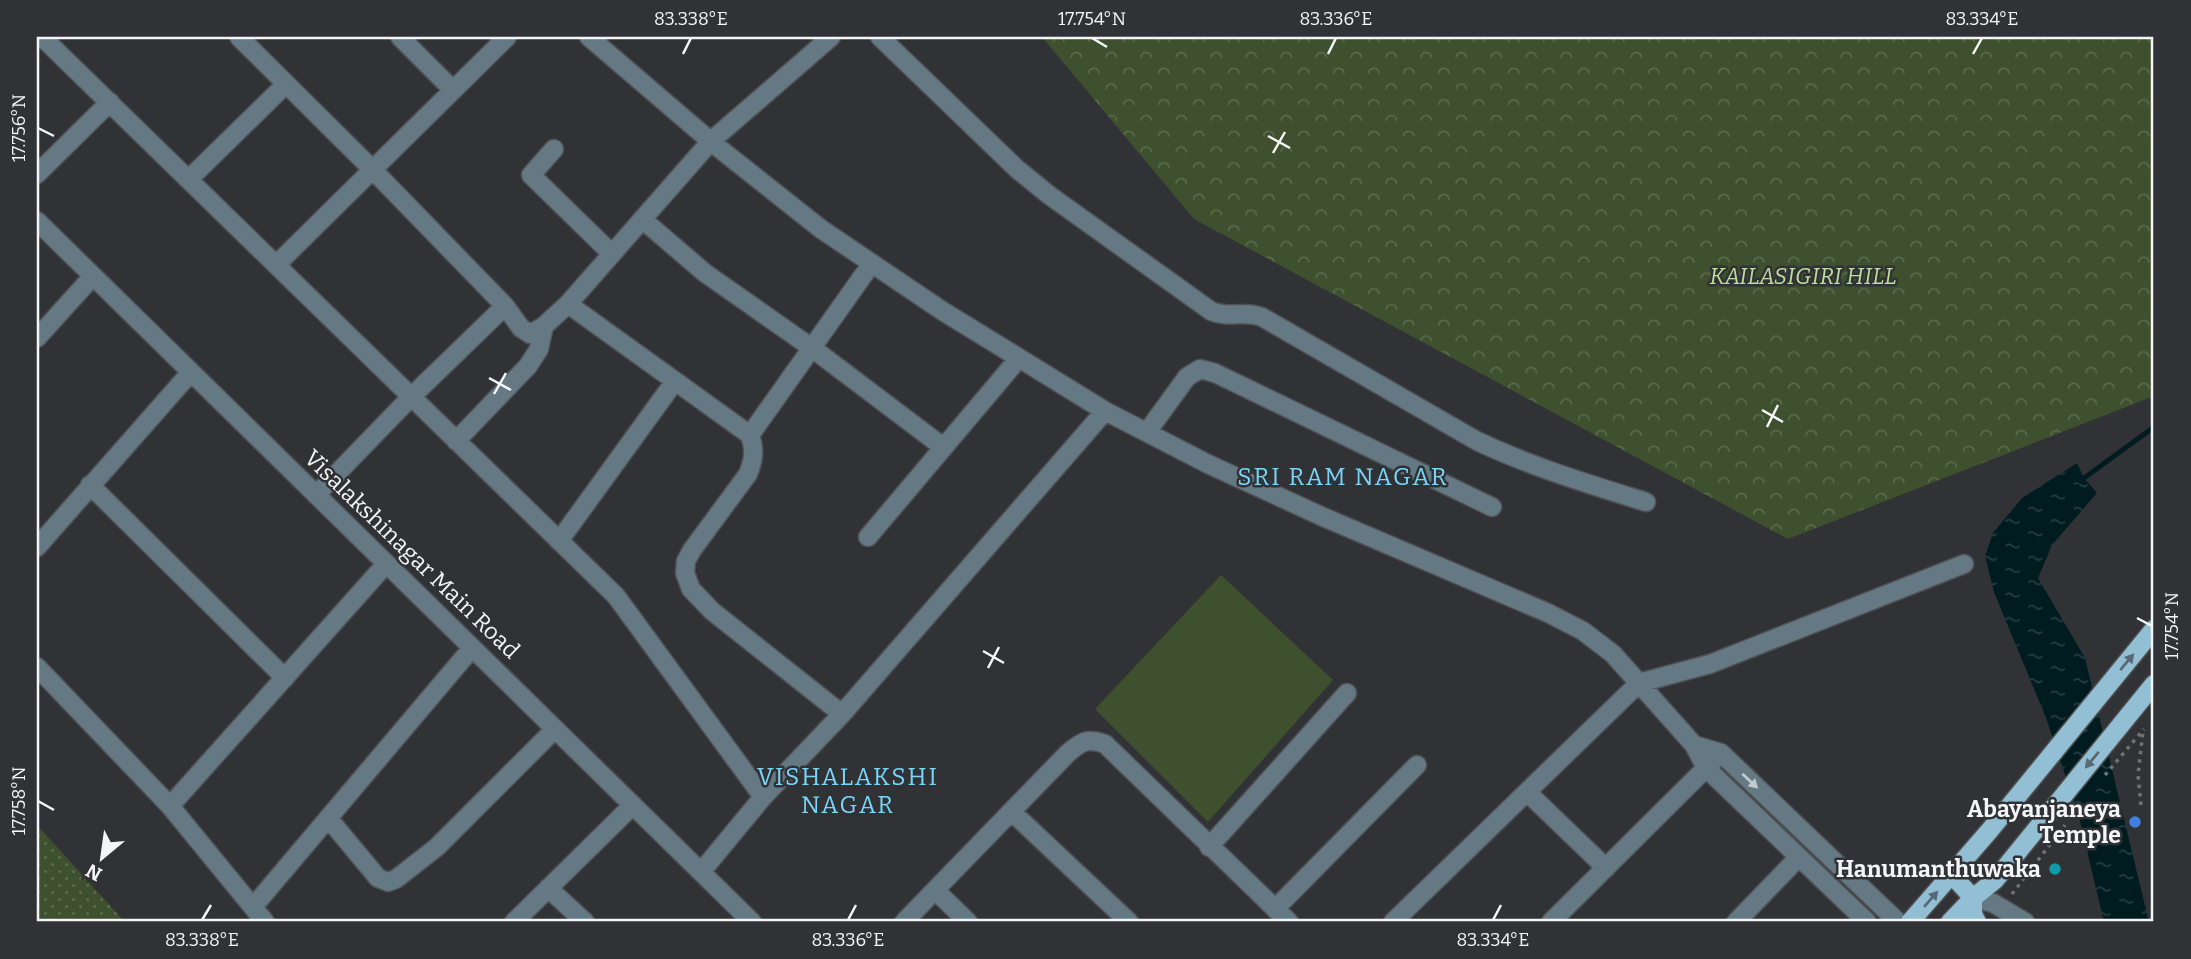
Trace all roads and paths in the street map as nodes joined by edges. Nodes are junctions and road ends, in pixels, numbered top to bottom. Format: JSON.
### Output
{"nodes":[{"id":1,"x":42,"y":37,"type":"edge"},
{"id":2,"x":239,"y":37,"type":"edge"},
{"id":3,"x":400,"y":37,"type":"edge"},
{"id":4,"x":507,"y":37,"type":"edge"},
{"id":5,"x":589,"y":37,"type":"edge"},
{"id":6,"x":831,"y":37,"type":"edge"},
{"id":7,"x":880,"y":37,"type":"edge"},
{"id":8,"x":286,"y":84,"type":"junction"},
{"id":9,"x":453,"y":90,"type":"junction"},
{"id":10,"x":110,"y":102,"type":"junction"},
{"id":11,"x":711,"y":141,"type":"junction"},
{"id":12,"x":554,"y":149,"type":"dead end"},
{"id":13,"x":372,"y":169,"type":"junction"},
{"id":14,"x":37,"y":174,"type":"edge"},
{"id":15,"x":189,"y":179,"type":"junction"},
{"id":16,"x":642,"y":219,"type":"junction"},
{"id":17,"x":37,"y":221,"type":"edge"},
{"id":18,"x":612,"y":254,"type":"junction"},
{"id":19,"x":872,"y":263,"type":"junction"},
{"id":20,"x":276,"y":265,"type":"junction"},
{"id":21,"x":93,"y":276,"type":"junction"},
{"id":22,"x":568,"y":304,"type":"junction"},
{"id":23,"x":505,"y":306,"type":"junction"},
{"id":24,"x":544,"y":327,"type":"junction"},
{"id":25,"x":37,"y":338,"type":"edge"},
{"id":26,"x":811,"y":348,"type":"junction"},
{"id":27,"x":1019,"y":358,"type":"junction"},
{"id":28,"x":191,"y":372,"type":"junction"},
{"id":29,"x":675,"y":381,"type":"junction"},
{"id":30,"x":411,"y":397,"type":"junction"},
{"id":31,"x":1105,"y":411,"type":"junction"},
{"id":32,"x":1147,"y":432,"type":"junction"},
{"id":33,"x":750,"y":435,"type":"junction"},
{"id":34,"x":456,"y":441,"type":"junction"},
{"id":35,"x":943,"y":447,"type":"junction"},
{"id":36,"x":90,"y":485,"type":"junction"},
{"id":37,"x":316,"y":495,"type":"junction"},
{"id":38,"x":1646,"y":502,"type":"dead end"},
{"id":39,"x":1492,"y":506,"type":"dead end"},
{"id":40,"x":868,"y":537,"type":"dead end"},
{"id":41,"x":559,"y":541,"type":"junction"},
{"id":42,"x":37,"y":547,"type":"edge"},
{"id":43,"x":386,"y":564,"type":"junction"},
{"id":44,"x":1964,"y":564,"type":"dead end"},
{"id":45,"x":2154,"y":629,"type":"edge"},
{"id":46,"x":472,"y":648,"type":"junction"},
{"id":47,"x":37,"y":667,"type":"edge"},
{"id":48,"x":285,"y":678,"type":"junction"},
{"id":49,"x":1639,"y":684,"type":"junction"},
{"id":50,"x":2154,"y":684,"type":"edge"},
{"id":51,"x":1347,"y":694,"type":"dead end"},
{"id":52,"x":842,"y":715,"type":"junction"},
{"id":53,"x":555,"y":729,"type":"junction"},
{"id":54,"x":1694,"y":745,"type":"junction"},
{"id":55,"x":1721,"y":753,"type":"junction"},
{"id":56,"x":1417,"y":765,"type":"dead end"},
{"id":57,"x":1706,"y":768,"type":"junction"},
{"id":58,"x":2100,"y":781,"type":"dead end"},
{"id":59,"x":1527,"y":792,"type":"junction"},
{"id":60,"x":763,"y":797,"type":"junction"},
{"id":61,"x":2141,"y":804,"type":"dead end"},
{"id":62,"x":633,"y":805,"type":"junction"},
{"id":63,"x":170,"y":806,"type":"junction"},
{"id":64,"x":1012,"y":813,"type":"junction"},
{"id":65,"x":328,"y":818,"type":"junction"},
{"id":66,"x":2066,"y":823,"type":"dead end"},
{"id":67,"x":1209,"y":846,"type":"junction"},
{"id":68,"x":1798,"y":858,"type":"junction"},
{"id":69,"x":1606,"y":868,"type":"junction"},
{"id":70,"x":701,"y":872,"type":"junction"},
{"id":71,"x":1951,"y":875,"type":"junction"},
{"id":72,"x":548,"y":888,"type":"junction"},
{"id":73,"x":936,"y":891,"type":"junction"},
{"id":74,"x":2012,"y":894,"type":"dead end"},
{"id":75,"x":1973,"y":898,"type":"junction"},
{"id":76,"x":253,"y":907,"type":"junction"},
{"id":77,"x":1275,"y":909,"type":"junction"},
{"id":78,"x":265,"y":922,"type":"edge"},
{"id":79,"x":514,"y":922,"type":"edge"},
{"id":80,"x":585,"y":922,"type":"edge"},
{"id":81,"x":752,"y":922,"type":"edge"},
{"id":82,"x":904,"y":922,"type":"edge"},
{"id":83,"x":968,"y":922,"type":"edge"},
{"id":84,"x":1129,"y":922,"type":"edge"},
{"id":85,"x":1289,"y":922,"type":"edge"},
{"id":86,"x":1393,"y":922,"type":"edge"},
{"id":87,"x":1551,"y":922,"type":"edge"},
{"id":88,"x":1736,"y":922,"type":"edge"},
{"id":89,"x":1867,"y":922,"type":"edge"},
{"id":90,"x":1898,"y":922,"type":"edge"},
{"id":91,"x":1910,"y":922,"type":"edge"},
{"id":92,"x":1950,"y":922,"type":"edge"},
{"id":93,"x":1977,"y":922,"type":"edge"},
{"id":94,"x":2025,"y":922,"type":"edge"}],
"edges":[{"from":1,"to":10,"type":"street"},
{"from":2,"to":8,"type":"street"},
{"from":3,"to":9,"type":"street"},
{"from":4,"to":9,"type":"street"},
{"from":5,"to":11,"type":"street"},
{"from":6,"to":11,"type":"street"},
{"from":7,"to":38,"type":"street"},
{"from":8,"to":13,"type":"street"},
{"from":8,"to":15,"type":"street"},
{"from":9,"to":13,"type":"street"},
{"from":10,"to":14,"type":"street"},
{"from":10,"to":15,"type":"street"},
{"from":11,"to":16,"type":"street"},
{"from":11,"to":19,"type":"street"},
{"from":12,"to":18,"type":"street"},
{"from":13,"to":20,"type":"street"},
{"from":13,"to":23,"type":"street"},
{"from":15,"to":20,"type":"street"},
{"from":16,"to":18,"type":"street"},
{"from":16,"to":26,"type":"street"},
{"from":17,"to":21,"type":"street","name":"Visalakshinagar Main Road"},
{"from":18,"to":22,"type":"street"},
{"from":19,"to":26,"type":"street"},
{"from":19,"to":27,"type":"street"},
{"from":20,"to":30,"type":"street"},
{"from":21,"to":25,"type":"street"},
{"from":21,"to":28,"type":"street","name":"Visalakshinagar Main Road"},
{"from":22,"to":24,"type":"street"},
{"from":22,"to":29,"type":"street"},
{"from":23,"to":24,"type":"street"},
{"from":23,"to":30,"type":"street"},
{"from":24,"to":34,"type":"street"},
{"from":26,"to":33,"type":"street"},
{"from":26,"to":35,"type":"street"},
{"from":27,"to":31,"type":"street"},
{"from":27,"to":35,"type":"street"},
{"from":28,"to":36,"type":"street"},
{"from":28,"to":37,"type":"street","name":"Visalakshinagar Main Road"},
{"from":29,"to":33,"type":"street"},
{"from":29,"to":41,"type":"street"},
{"from":30,"to":34,"type":"street"},
{"from":30,"to":37,"type":"street"},
{"from":31,"to":32,"type":"street"},
{"from":31,"to":52,"type":"street"},
{"from":32,"to":39,"type":"street"},
{"from":32,"to":49,"type":"street"},
{"from":33,"to":52,"type":"street"},
{"from":34,"to":41,"type":"street"},
{"from":35,"to":40,"type":"street"},
{"from":36,"to":42,"type":"street"},
{"from":36,"to":48,"type":"street"},
{"from":37,"to":43,"type":"street","name":"Visalakshinagar Main Road"},
{"from":41,"to":60,"type":"street"},
{"from":43,"to":46,"type":"street","name":"Visalakshinagar Main Road"},
{"from":43,"to":48,"type":"street"},
{"from":44,"to":49,"type":"street"},
{"from":71,"to":45,"type":"main road","one_way":true},
{"from":46,"to":53,"type":"street","name":"Visalakshinagar Main Road"},
{"from":46,"to":65,"type":"street"},
{"from":47,"to":63,"type":"street"},
{"from":48,"to":63,"type":"street"},
{"from":49,"to":54,"type":"street"},
{"from":49,"to":59,"type":"street"},
{"from":50,"to":75,"type":"main road","one_way":true},
{"from":51,"to":67,"type":"street"},
{"from":52,"to":60,"type":"street"},
{"from":53,"to":62,"type":"street","name":"Visalakshinagar Main Road"},
{"from":53,"to":65,"type":"street"},
{"from":54,"to":55,"type":"street"},
{"from":54,"to":57,"type":"street"},
{"from":55,"to":57,"type":"street"},
{"from":55,"to":90,"type":"street","one_way":true},
{"from":56,"to":77,"type":"street"},
{"from":57,"to":68,"type":"street"},
{"from":57,"to":69,"type":"street"},
{"from":58,"to":61,"type":"path"},
{"from":59,"to":69,"type":"street"},
{"from":59,"to":86,"type":"street"},
{"from":60,"to":70,"type":"street"},
{"from":62,"to":70,"type":"street","name":"Visalakshinagar Main Road"},
{"from":62,"to":72,"type":"street"},
{"from":63,"to":76,"type":"street"},
{"from":64,"to":67,"type":"street"},
{"from":64,"to":73,"type":"street"},
{"from":64,"to":84,"type":"street"},
{"from":65,"to":76,"type":"street"},
{"from":66,"to":74,"type":"path"},
{"from":67,"to":77,"type":"street"},
{"from":68,"to":88,"type":"street"},
{"from":68,"to":89,"type":"street"},
{"from":69,"to":87,"type":"street"},
{"from":70,"to":81,"type":"street","name":"Visalakshinagar Main Road"},
{"from":71,"to":75,"type":"main road"},
{"from":91,"to":71,"type":"main road","one_way":true},
{"from":72,"to":79,"type":"street"},
{"from":72,"to":80,"type":"street"},
{"from":73,"to":82,"type":"street"},
{"from":73,"to":83,"type":"street"},
{"from":75,"to":92,"type":"main road"},
{"from":75,"to":93,"type":"main road"},
{"from":75,"to":94,"type":"street"},
{"from":76,"to":78,"type":"street"},
{"from":77,"to":85,"type":"street"}]}
